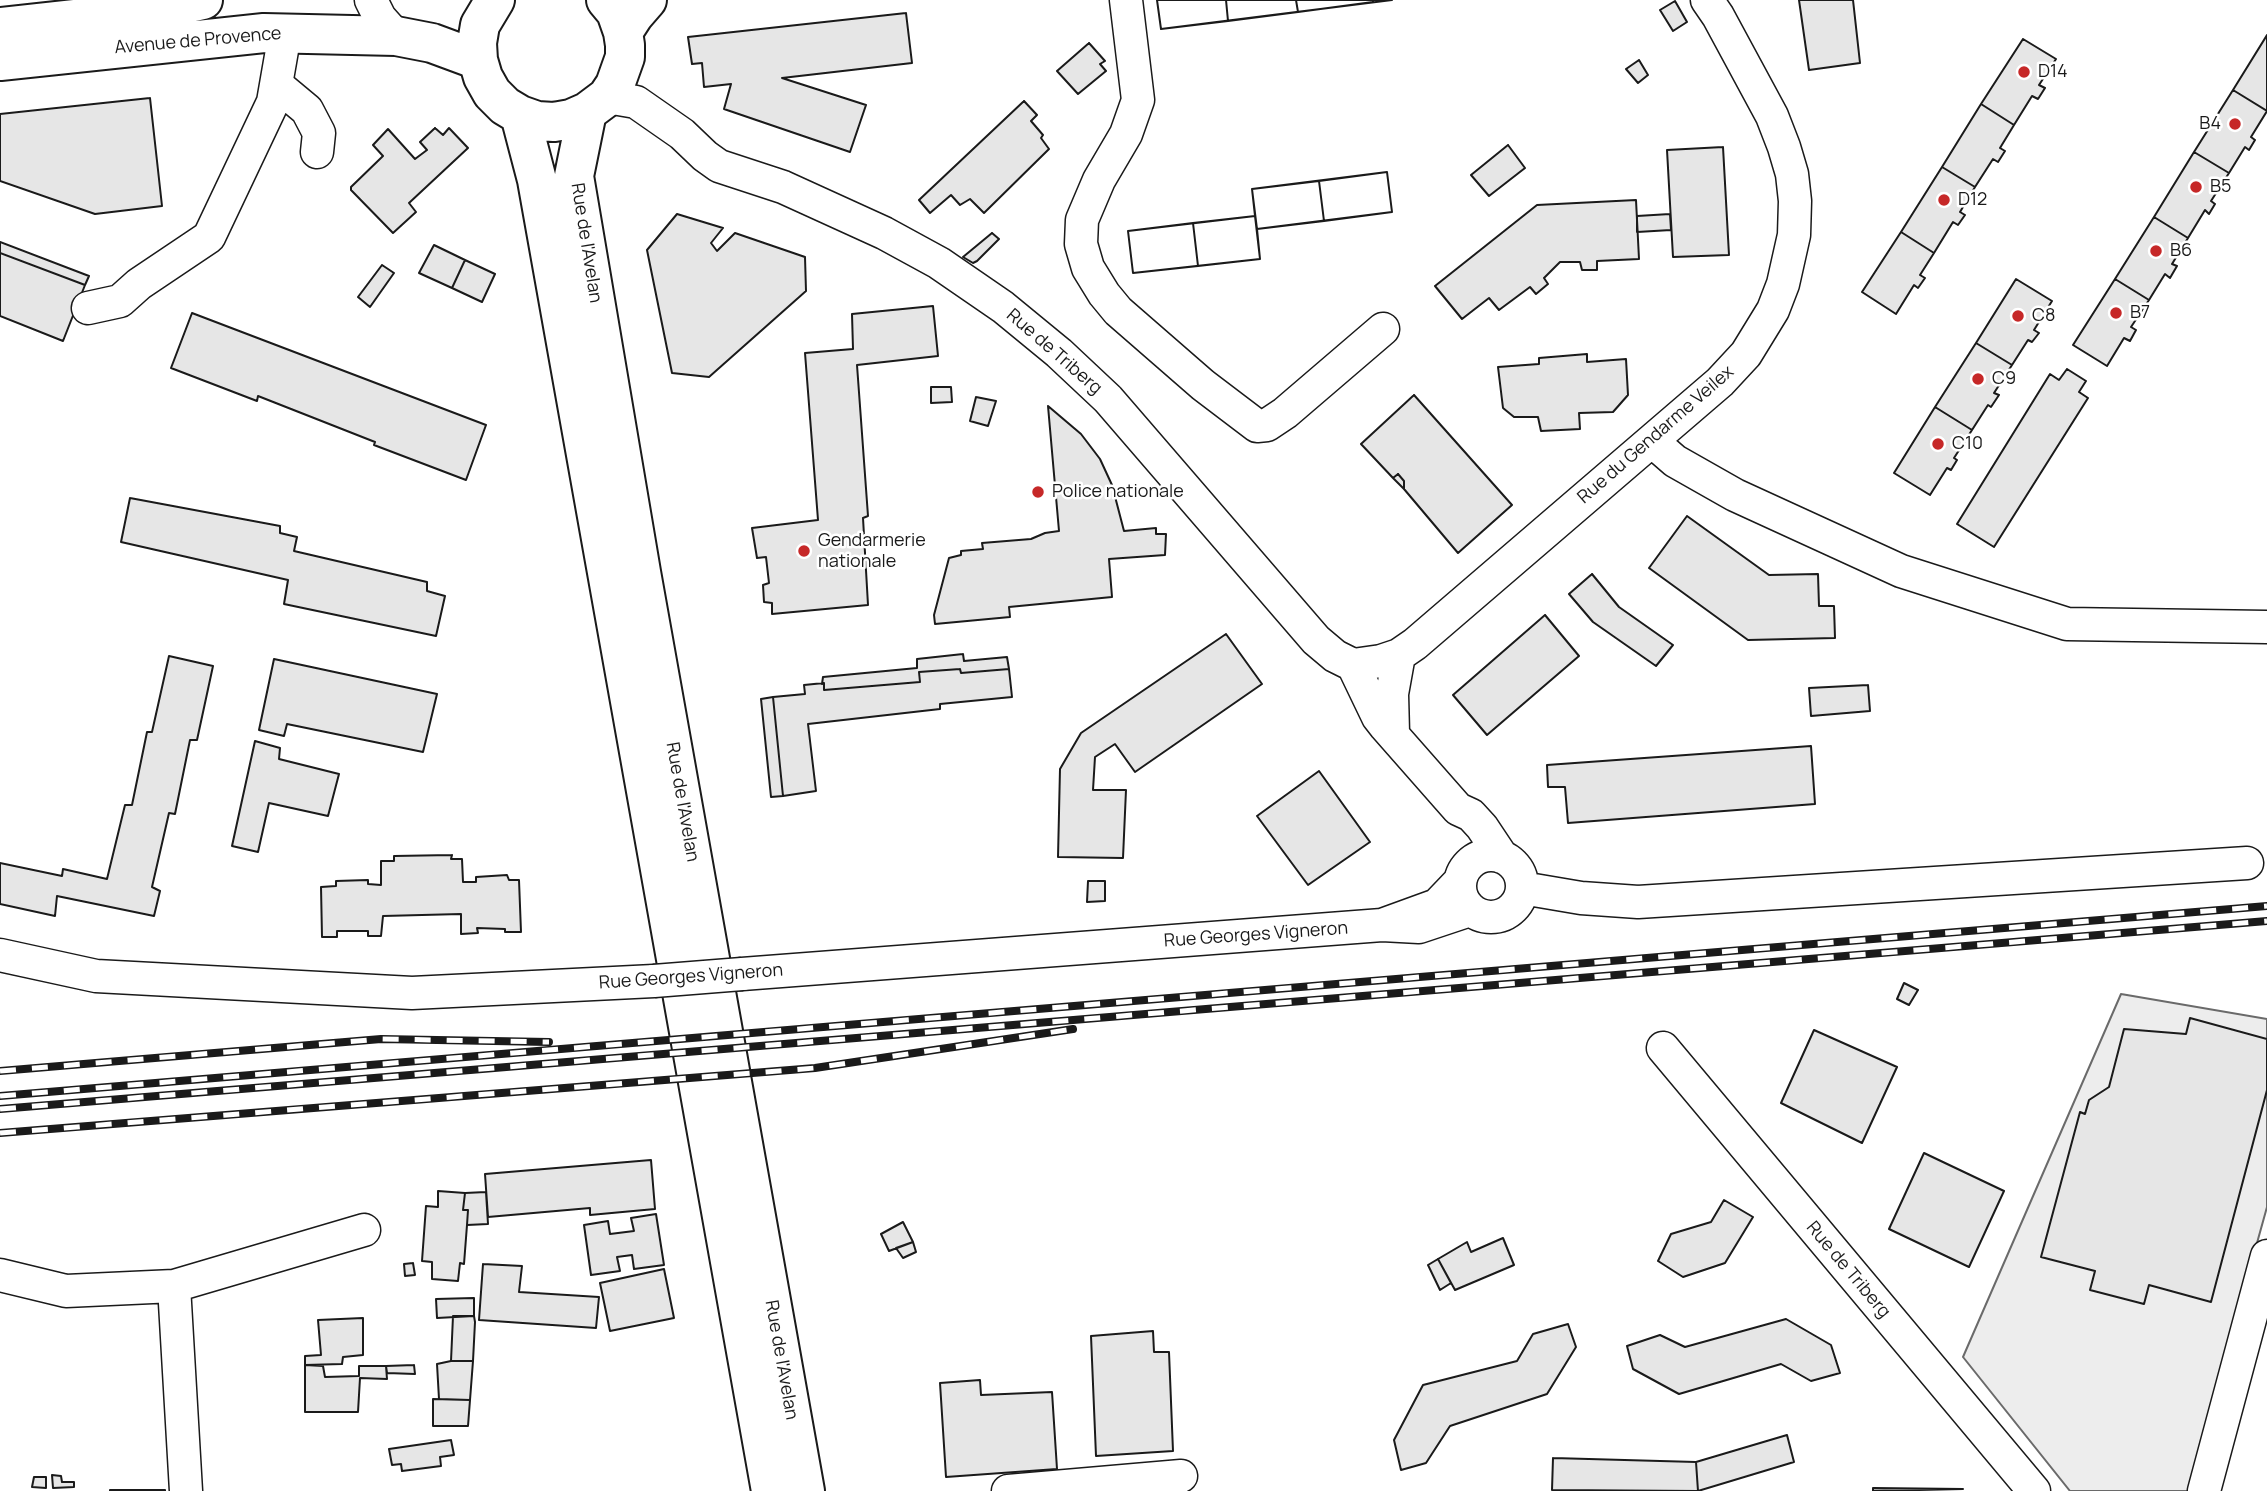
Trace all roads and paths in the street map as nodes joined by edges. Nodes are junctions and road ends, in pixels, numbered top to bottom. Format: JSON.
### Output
{"nodes":[{"id":1,"x":202,"y":0,"type":"edge"},
{"id":2,"x":371,"y":0,"type":"edge"},
{"id":3,"x":495,"y":0,"type":"edge"},
{"id":4,"x":647,"y":0,"type":"edge"},
{"id":5,"x":1126,"y":0,"type":"edge"},
{"id":6,"x":1707,"y":0,"type":"edge"},
{"id":7,"x":0,"y":27,"type":"edge"},
{"id":8,"x":618,"y":30,"type":"edge"},
{"id":9,"x":285,"y":33,"type":"junction"},
{"id":10,"x":396,"y":36,"type":"junction"},
{"id":11,"x":478,"y":60,"type":"junction"},
{"id":12,"x":0,"y":61,"type":"edge"},
{"id":13,"x":276,"y":85,"type":"junction"},
{"id":14,"x":597,"y":105,"type":"junction"},
{"id":15,"x":520,"y":115,"type":"junction"},
{"id":16,"x":682,"y":134,"type":"junction"},
{"id":17,"x":317,"y":152,"type":"dead end"},
{"id":18,"x":88,"y":308,"type":"dead end"},
{"id":19,"x":1383,"y":329,"type":"dead end"},
{"id":20,"x":1653,"y":441,"type":"junction"},
{"id":21,"x":2267,"y":627,"type":"edge"},
{"id":22,"x":1399,"y":655,"type":"junction"},
{"id":23,"x":1353,"y":665,"type":"junction"},
{"id":24,"x":1393,"y":733,"type":"junction"},
{"id":25,"x":1458,"y":809,"type":"junction"},
{"id":26,"x":1502,"y":857,"type":"junction"},
{"id":27,"x":2247,"y":863,"type":"dead end"},
{"id":28,"x":1466,"y":886,"type":"junction"},
{"id":29,"x":1522,"y":888,"type":"junction"},
{"id":30,"x":0,"y":954,"type":"edge"},
{"id":31,"x":1663,"y":1048,"type":"dead end"},
{"id":32,"x":364,"y":1230,"type":"dead end"},
{"id":33,"x":2267,"y":1256,"type":"edge"},
{"id":34,"x":0,"y":1275,"type":"edge"},
{"id":35,"x":174,"y":1286,"type":"junction"},
{"id":36,"x":1181,"y":1476,"type":"dead end"},
{"id":37,"x":186,"y":1491,"type":"edge"},
{"id":38,"x":771,"y":1491,"type":"edge"},
{"id":39,"x":805,"y":1491,"type":"edge"},
{"id":40,"x":1008,"y":1491,"type":"edge"},
{"id":41,"x":2034,"y":1491,"type":"edge"},
{"id":42,"x":2204,"y":1491,"type":"edge"}],
"edges":[{"from":1,"to":7,"type":"main road","name":"Avenue de Provence"},
{"from":2,"to":10,"type":"street"},
{"from":3,"to":11,"type":"main road"},
{"from":4,"to":8,"type":"main road"},
{"from":5,"to":19,"type":"street"},
{"from":6,"to":20,"type":"street","name":"Rue du Gendarme Veilex"},
{"from":8,"to":14,"type":"main road","name":"Rue de l'Avelan"},
{"from":8,"to":16,"type":"street","name":"Rue de Triberg"},
{"from":9,"to":10,"type":"main road","name":"Avenue de Provence"},
{"from":9,"to":12,"type":"main road","name":"Avenue de Provence"},
{"from":9,"to":13,"type":"street"},
{"from":10,"to":11,"type":"main road","name":"Avenue de Provence"},
{"from":11,"to":15,"type":"main road"},
{"from":13,"to":17,"type":"street"},
{"from":13,"to":18,"type":"street"},
{"from":14,"to":15,"type":"main road"},
{"from":14,"to":16,"type":"street","name":"Rue de Triberg"},
{"from":14,"to":39,"type":"main road","name":"Rue de l'Avelan"},
{"from":15,"to":38,"type":"main road","name":"Rue de l'Avelan"},
{"from":16,"to":23,"type":"street","name":"Rue de Triberg"},
{"from":20,"to":21,"type":"street"},
{"from":20,"to":22,"type":"street","name":"Rue du Gendarme Veilex"},
{"from":22,"to":23,"type":"street"},
{"from":22,"to":24,"type":"street"},
{"from":23,"to":24,"type":"street"},
{"from":24,"to":25,"type":"street"},
{"from":25,"to":26,"type":"street"},
{"from":25,"to":28,"type":"street"},
{"from":26,"to":28,"type":"street"},
{"from":26,"to":29,"type":"street"},
{"from":27,"to":29,"type":"street"},
{"from":28,"to":29,"type":"street"},
{"from":28,"to":30,"type":"street","name":"Rue Georges Vigneron","bridge":true},
{"from":31,"to":41,"type":"street","name":"Rue de Triberg"},
{"from":32,"to":35,"type":"street"},
{"from":33,"to":42,"type":"street"},
{"from":34,"to":35,"type":"street"},
{"from":35,"to":37,"type":"street"},
{"from":36,"to":40,"type":"street"}]}
